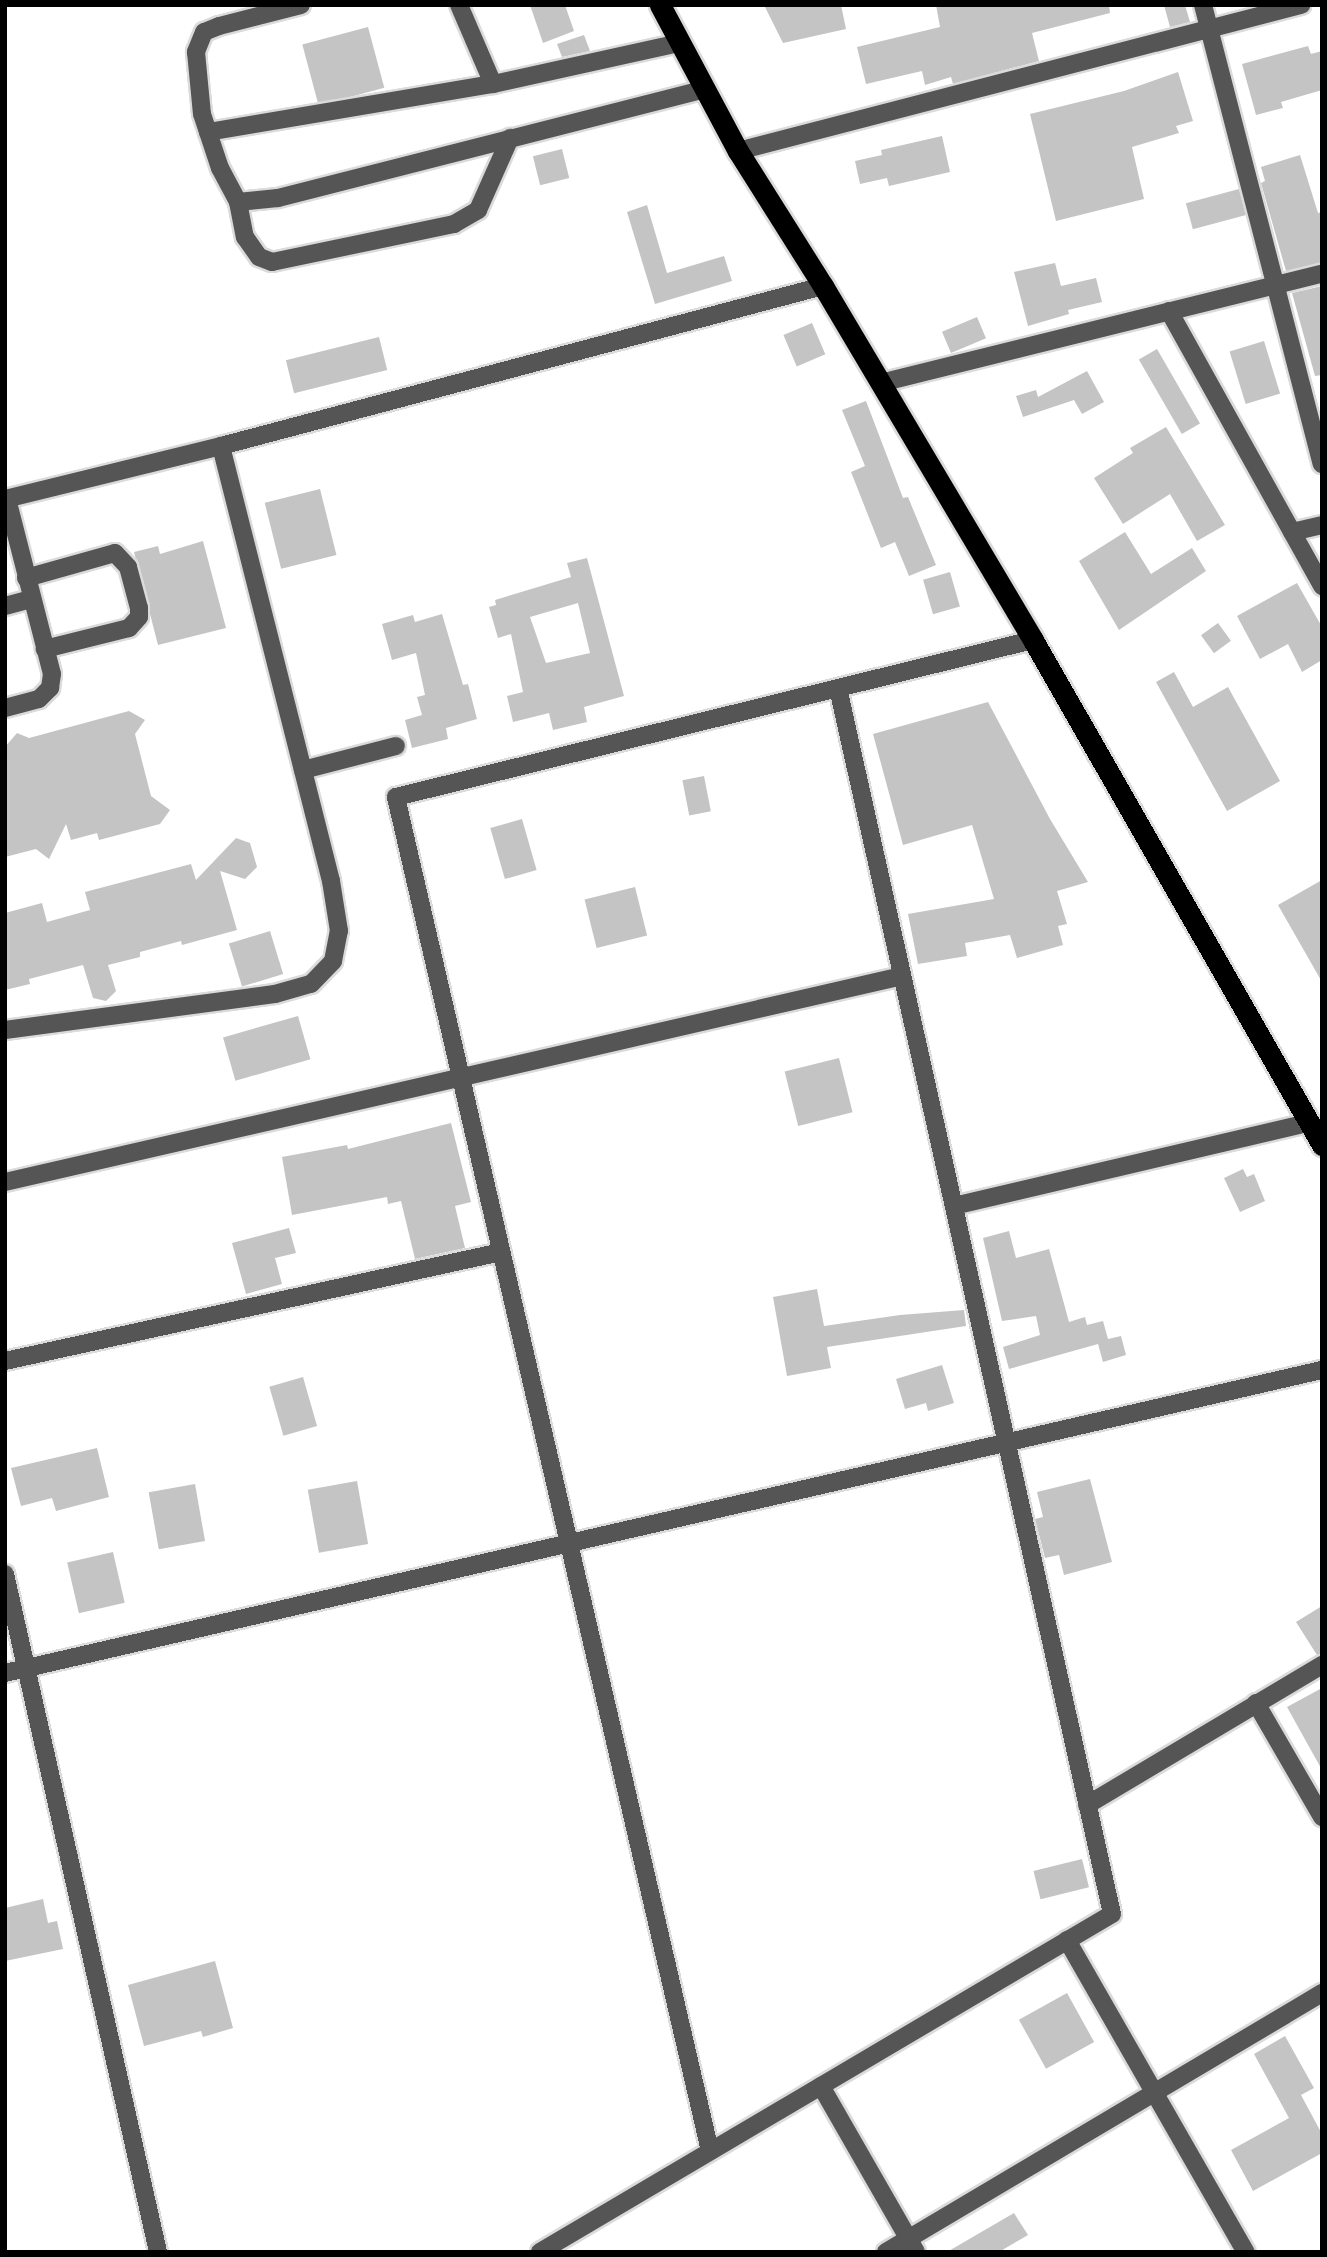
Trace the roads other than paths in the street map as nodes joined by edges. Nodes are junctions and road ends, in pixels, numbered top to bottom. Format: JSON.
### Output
{"nodes":[{"id":1,"x":302,"y":5,"type":"edge"},
{"id":2,"x":459,"y":5,"type":"edge"},
{"id":3,"x":661,"y":5,"type":"edge"},
{"id":4,"x":1203,"y":5,"type":"edge"},
{"id":5,"x":1301,"y":5,"type":"edge"},
{"id":6,"x":1209,"y":29,"type":"junction"},
{"id":7,"x":680,"y":43,"type":"junction"},
{"id":8,"x":493,"y":83,"type":"junction"},
{"id":9,"x":705,"y":89,"type":"junction"},
{"id":10,"x":208,"y":132,"type":"junction"},
{"id":11,"x":510,"y":138,"type":"junction"},
{"id":12,"x":738,"y":151,"type":"junction"},
{"id":13,"x":237,"y":202,"type":"junction"},
{"id":14,"x":1322,"y":274,"type":"edge"},
{"id":15,"x":1276,"y":285,"type":"junction"},
{"id":16,"x":823,"y":286,"type":"junction"},
{"id":17,"x":1169,"y":311,"type":"junction"},
{"id":18,"x":880,"y":383,"type":"junction"},
{"id":19,"x":221,"y":446,"type":"junction"},
{"id":20,"x":1322,"y":464,"type":"edge"},
{"id":21,"x":6,"y":499,"type":"edge"},
{"id":22,"x":1322,"y":525,"type":"edge"},
{"id":23,"x":1292,"y":532,"type":"junction"},
{"id":24,"x":26,"y":578,"type":"junction"},
{"id":25,"x":1322,"y":586,"type":"edge"},
{"id":26,"x":32,"y":599,"type":"junction"},
{"id":27,"x":5,"y":606,"type":"edge"},
{"id":28,"x":1033,"y":640,"type":"junction"},
{"id":29,"x":45,"y":649,"type":"junction"},
{"id":30,"x":838,"y":688,"type":"junction"},
{"id":31,"x":5,"y":708,"type":"edge"},
{"id":32,"x":396,"y":746,"type":"dead end"},
{"id":33,"x":303,"y":770,"type":"junction"},
{"id":34,"x":902,"y":976,"type":"junction"},
{"id":35,"x":5,"y":1030,"type":"edge"},
{"id":36,"x":461,"y":1078,"type":"junction"},
{"id":37,"x":1308,"y":1122,"type":"junction"},
{"id":38,"x":1322,"y":1145,"type":"edge"},
{"id":39,"x":5,"y":1182,"type":"edge"},
{"id":40,"x":954,"y":1206,"type":"junction"},
{"id":41,"x":501,"y":1252,"type":"junction"},
{"id":42,"x":5,"y":1361,"type":"edge"},
{"id":43,"x":1322,"y":1370,"type":"edge"},
{"id":44,"x":1007,"y":1443,"type":"junction"},
{"id":45,"x":569,"y":1544,"type":"junction"},
{"id":46,"x":5,"y":1574,"type":"edge"},
{"id":47,"x":1322,"y":1665,"type":"edge"},
{"id":48,"x":27,"y":1668,"type":"junction"},
{"id":49,"x":5,"y":1673,"type":"edge"},
{"id":50,"x":1256,"y":1703,"type":"junction"},
{"id":51,"x":1087,"y":1805,"type":"junction"},
{"id":52,"x":1322,"y":1817,"type":"edge"},
{"id":53,"x":1067,"y":1940,"type":"junction"},
{"id":54,"x":1322,"y":1993,"type":"edge"},
{"id":55,"x":821,"y":2086,"type":"junction"},
{"id":56,"x":1154,"y":2092,"type":"junction"},
{"id":57,"x":710,"y":2151,"type":"junction"},
{"id":58,"x":912,"y":2245,"type":"edge"},
{"id":59,"x":159,"y":2252,"type":"edge"},
{"id":60,"x":540,"y":2252,"type":"edge"},
{"id":61,"x":886,"y":2252,"type":"edge"},
{"id":62,"x":1246,"y":2252,"type":"edge"}],
"edges":[{"from":1,"to":10,"type":"street"},
{"from":2,"to":8,"type":"street"},
{"from":3,"to":7,"type":"highway"},
{"from":4,"to":6,"type":"street"},
{"from":5,"to":6,"type":"street"},
{"from":6,"to":12,"type":"street"},
{"from":6,"to":15,"type":"street"},
{"from":7,"to":8,"type":"street"},
{"from":7,"to":9,"type":"highway"},
{"from":8,"to":10,"type":"street"},
{"from":9,"to":11,"type":"street"},
{"from":9,"to":12,"type":"highway"},
{"from":10,"to":13,"type":"street"},
{"from":11,"to":13,"type":"street"},
{"from":11,"to":13,"type":"street"},
{"from":12,"to":16,"type":"highway"},
{"from":14,"to":15,"type":"street"},
{"from":15,"to":17,"type":"street"},
{"from":15,"to":20,"type":"street"},
{"from":16,"to":18,"type":"highway"},
{"from":16,"to":19,"type":"street"},
{"from":17,"to":18,"type":"street"},
{"from":17,"to":23,"type":"street"},
{"from":18,"to":28,"type":"highway"},
{"from":19,"to":21,"type":"street"},
{"from":19,"to":33,"type":"street"},
{"from":21,"to":24,"type":"street"},
{"from":22,"to":23,"type":"street"},
{"from":23,"to":25,"type":"street"},
{"from":24,"to":26,"type":"street"},
{"from":24,"to":29,"type":"street"},
{"from":26,"to":27,"type":"street"},
{"from":26,"to":29,"type":"street"},
{"from":28,"to":30,"type":"street"},
{"from":28,"to":37,"type":"highway"},
{"from":29,"to":31,"type":"street"},
{"from":30,"to":34,"type":"street"},
{"from":30,"to":36,"type":"street"},
{"from":32,"to":33,"type":"street"},
{"from":33,"to":35,"type":"street"},
{"from":34,"to":36,"type":"street"},
{"from":34,"to":40,"type":"street"},
{"from":36,"to":39,"type":"street"},
{"from":36,"to":41,"type":"street"},
{"from":37,"to":38,"type":"highway"},
{"from":37,"to":40,"type":"street"},
{"from":40,"to":44,"type":"street"},
{"from":41,"to":42,"type":"street"},
{"from":41,"to":45,"type":"street"},
{"from":43,"to":44,"type":"street"},
{"from":44,"to":45,"type":"street"},
{"from":44,"to":51,"type":"street"},
{"from":45,"to":48,"type":"street"},
{"from":45,"to":57,"type":"street"},
{"from":46,"to":48,"type":"street"},
{"from":47,"to":50,"type":"street"},
{"from":48,"to":49,"type":"street"},
{"from":48,"to":59,"type":"street"},
{"from":50,"to":51,"type":"street"},
{"from":50,"to":52,"type":"street"},
{"from":51,"to":53,"type":"street"},
{"from":53,"to":55,"type":"street"},
{"from":53,"to":56,"type":"street"},
{"from":54,"to":56,"type":"street"},
{"from":55,"to":57,"type":"street"},
{"from":55,"to":58,"type":"street"},
{"from":56,"to":58,"type":"street"},
{"from":56,"to":62,"type":"street"},
{"from":57,"to":60,"type":"street"},
{"from":58,"to":61,"type":"street"}]}
